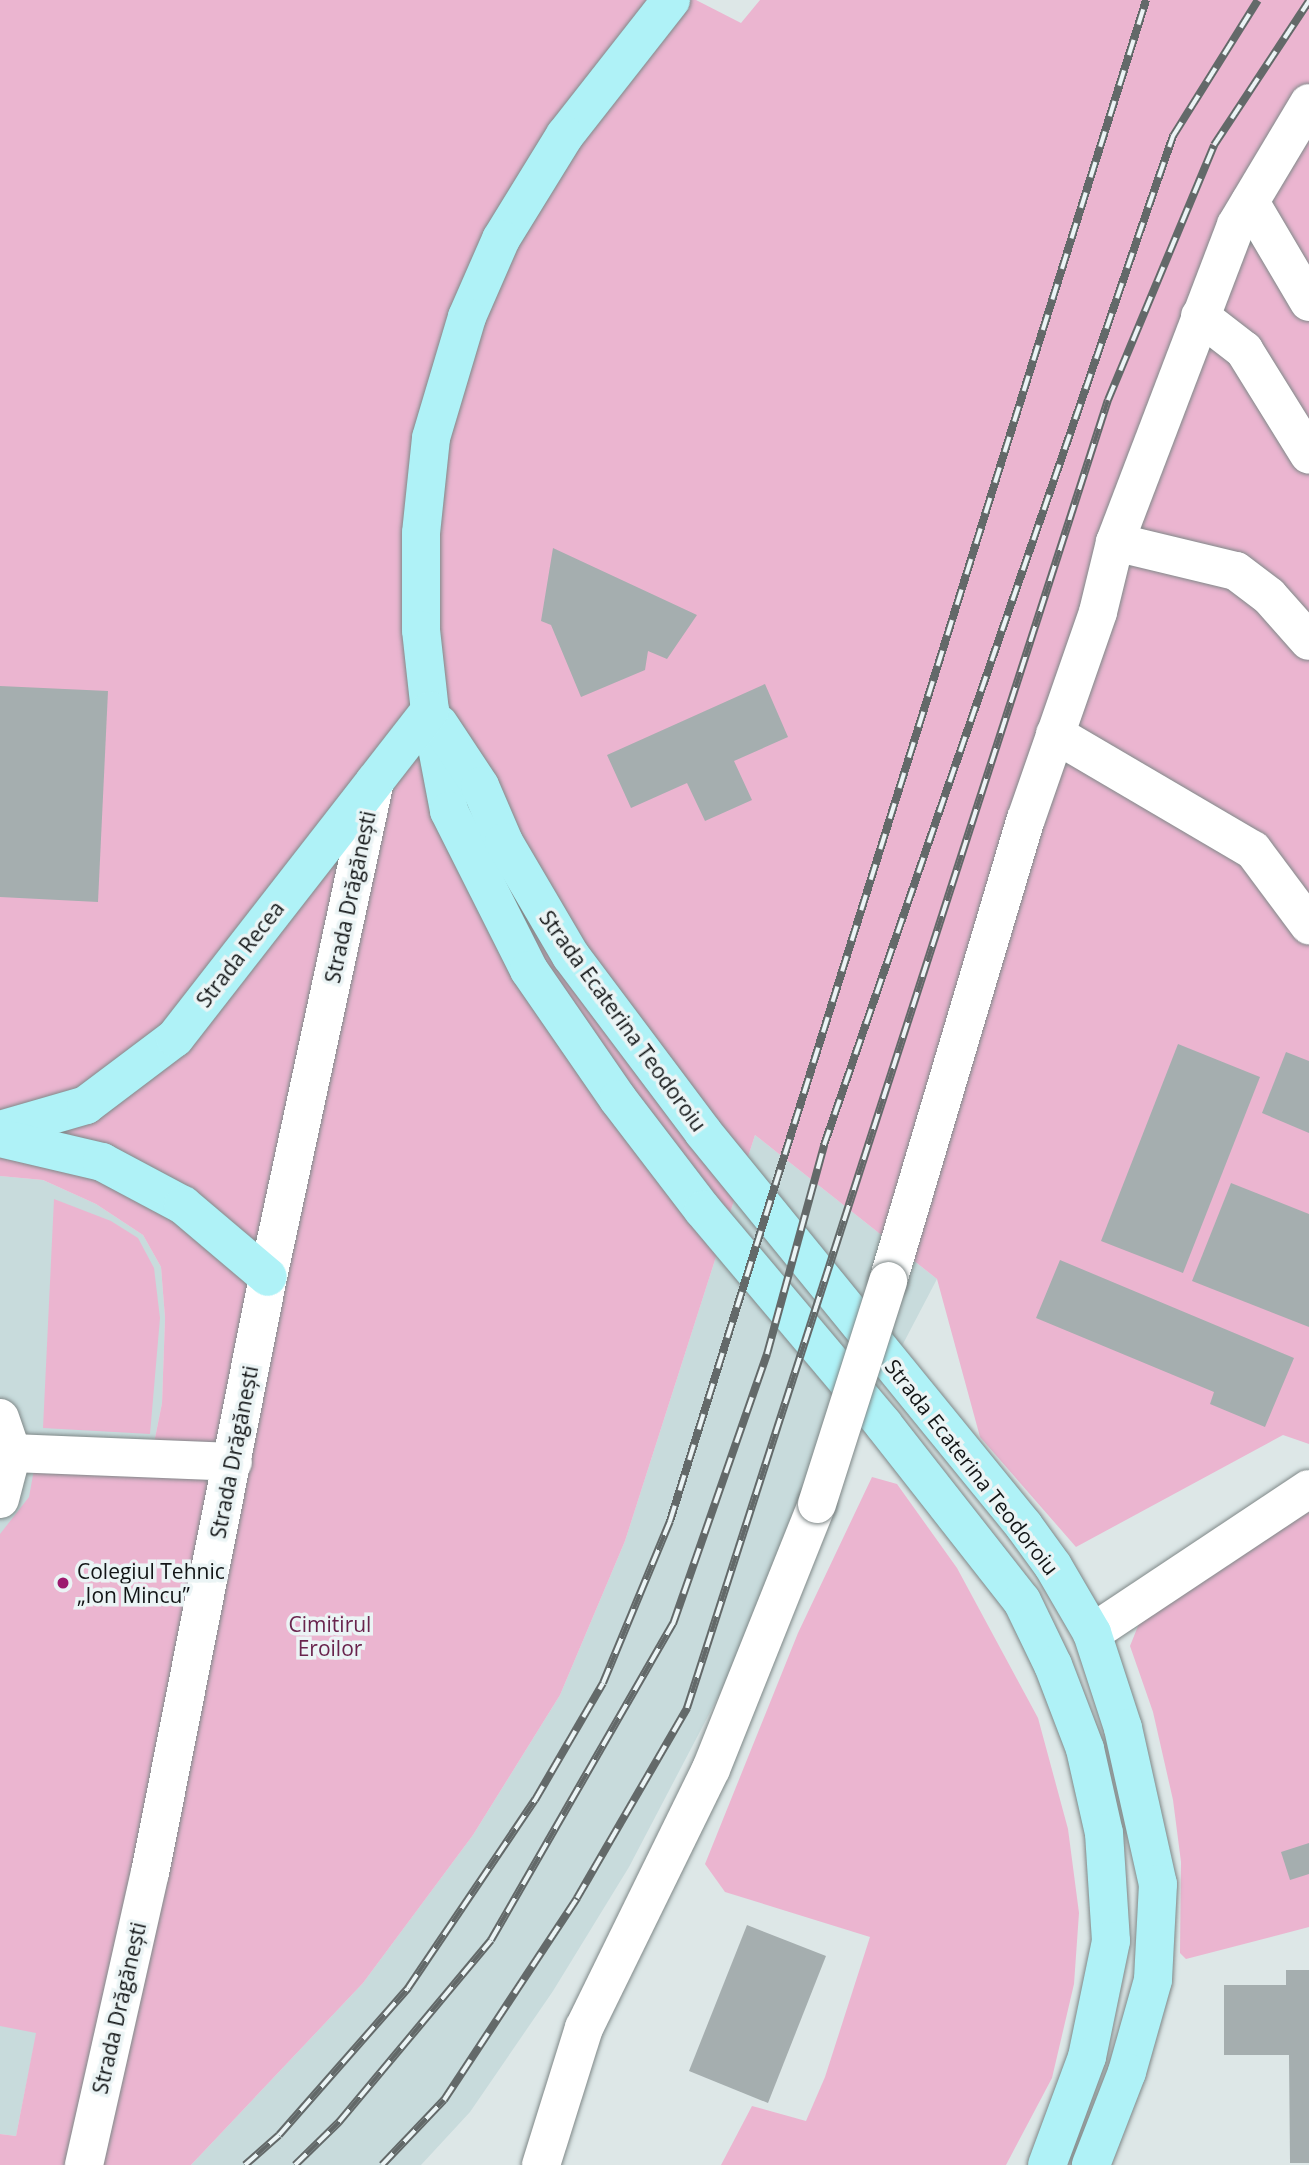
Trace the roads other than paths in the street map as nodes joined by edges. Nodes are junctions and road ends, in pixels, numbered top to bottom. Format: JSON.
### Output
{"nodes":[{"id":1,"x":671,"y":0,"type":"edge"},
{"id":2,"x":1309,"y":103,"type":"edge"},
{"id":3,"x":1250,"y":202,"type":"junction"},
{"id":4,"x":1309,"y":302,"type":"edge"},
{"id":5,"x":1200,"y":316,"type":"junction"},
{"id":6,"x":1309,"y":455,"type":"edge"},
{"id":7,"x":1115,"y":542,"type":"junction"},
{"id":8,"x":1309,"y":641,"type":"edge"},
{"id":9,"x":430,"y":711,"type":"junction"},
{"id":10,"x":1055,"y":734,"type":"junction"},
{"id":11,"x":375,"y":781,"type":"junction"},
{"id":12,"x":1309,"y":925,"type":"edge"},
{"id":13,"x":0,"y":1130,"type":"edge"},
{"id":14,"x":0,"y":1138,"type":"edge"},
{"id":15,"x":268,"y":1277,"type":"junction"},
{"id":16,"x":0,"y":1418,"type":"edge"},
{"id":17,"x":12,"y":1453,"type":"junction"},
{"id":18,"x":233,"y":1462,"type":"junction"},
{"id":19,"x":1309,"y":1489,"type":"edge"},
{"id":20,"x":0,"y":1499,"type":"edge"},
{"id":21,"x":1092,"y":1633,"type":"junction"},
{"id":22,"x":84,"y":2165,"type":"edge"},
{"id":23,"x":541,"y":2165,"type":"edge"},
{"id":24,"x":1047,"y":2165,"type":"edge"},
{"id":25,"x":1091,"y":2165,"type":"edge"}],
"edges":[{"from":1,"to":9,"type":"main road"},
{"from":2,"to":3,"type":"street"},
{"from":3,"to":4,"type":"street"},
{"from":3,"to":5,"type":"street"},
{"from":5,"to":6,"type":"street"},
{"from":5,"to":7,"type":"street"},
{"from":7,"to":8,"type":"street"},
{"from":7,"to":10,"type":"street"},
{"from":9,"to":11,"type":"main road","name":"Strada Recea"},
{"from":9,"to":21,"type":"main road","name":"Strada Ecaterina Teodoroiu"},
{"from":9,"to":24,"type":"main road","name":"Strada Ecaterina Teodoroiu"},
{"from":10,"to":12,"type":"street"},
{"from":10,"to":23,"type":"street","bridge":true},
{"from":11,"to":13,"type":"main road","name":"Strada Recea"},
{"from":11,"to":15,"type":"street","name":"Strada Drăgănești"},
{"from":14,"to":15,"type":"main road"},
{"from":15,"to":18,"type":"street","name":"Strada Drăgănești"},
{"from":16,"to":17,"type":"street"},
{"from":17,"to":18,"type":"street"},
{"from":17,"to":20,"type":"street"},
{"from":18,"to":22,"type":"street","name":"Strada Drăgănești"},
{"from":19,"to":21,"type":"street"},
{"from":21,"to":25,"type":"main road","name":"Strada Ecaterina Teodoroiu"}]}
